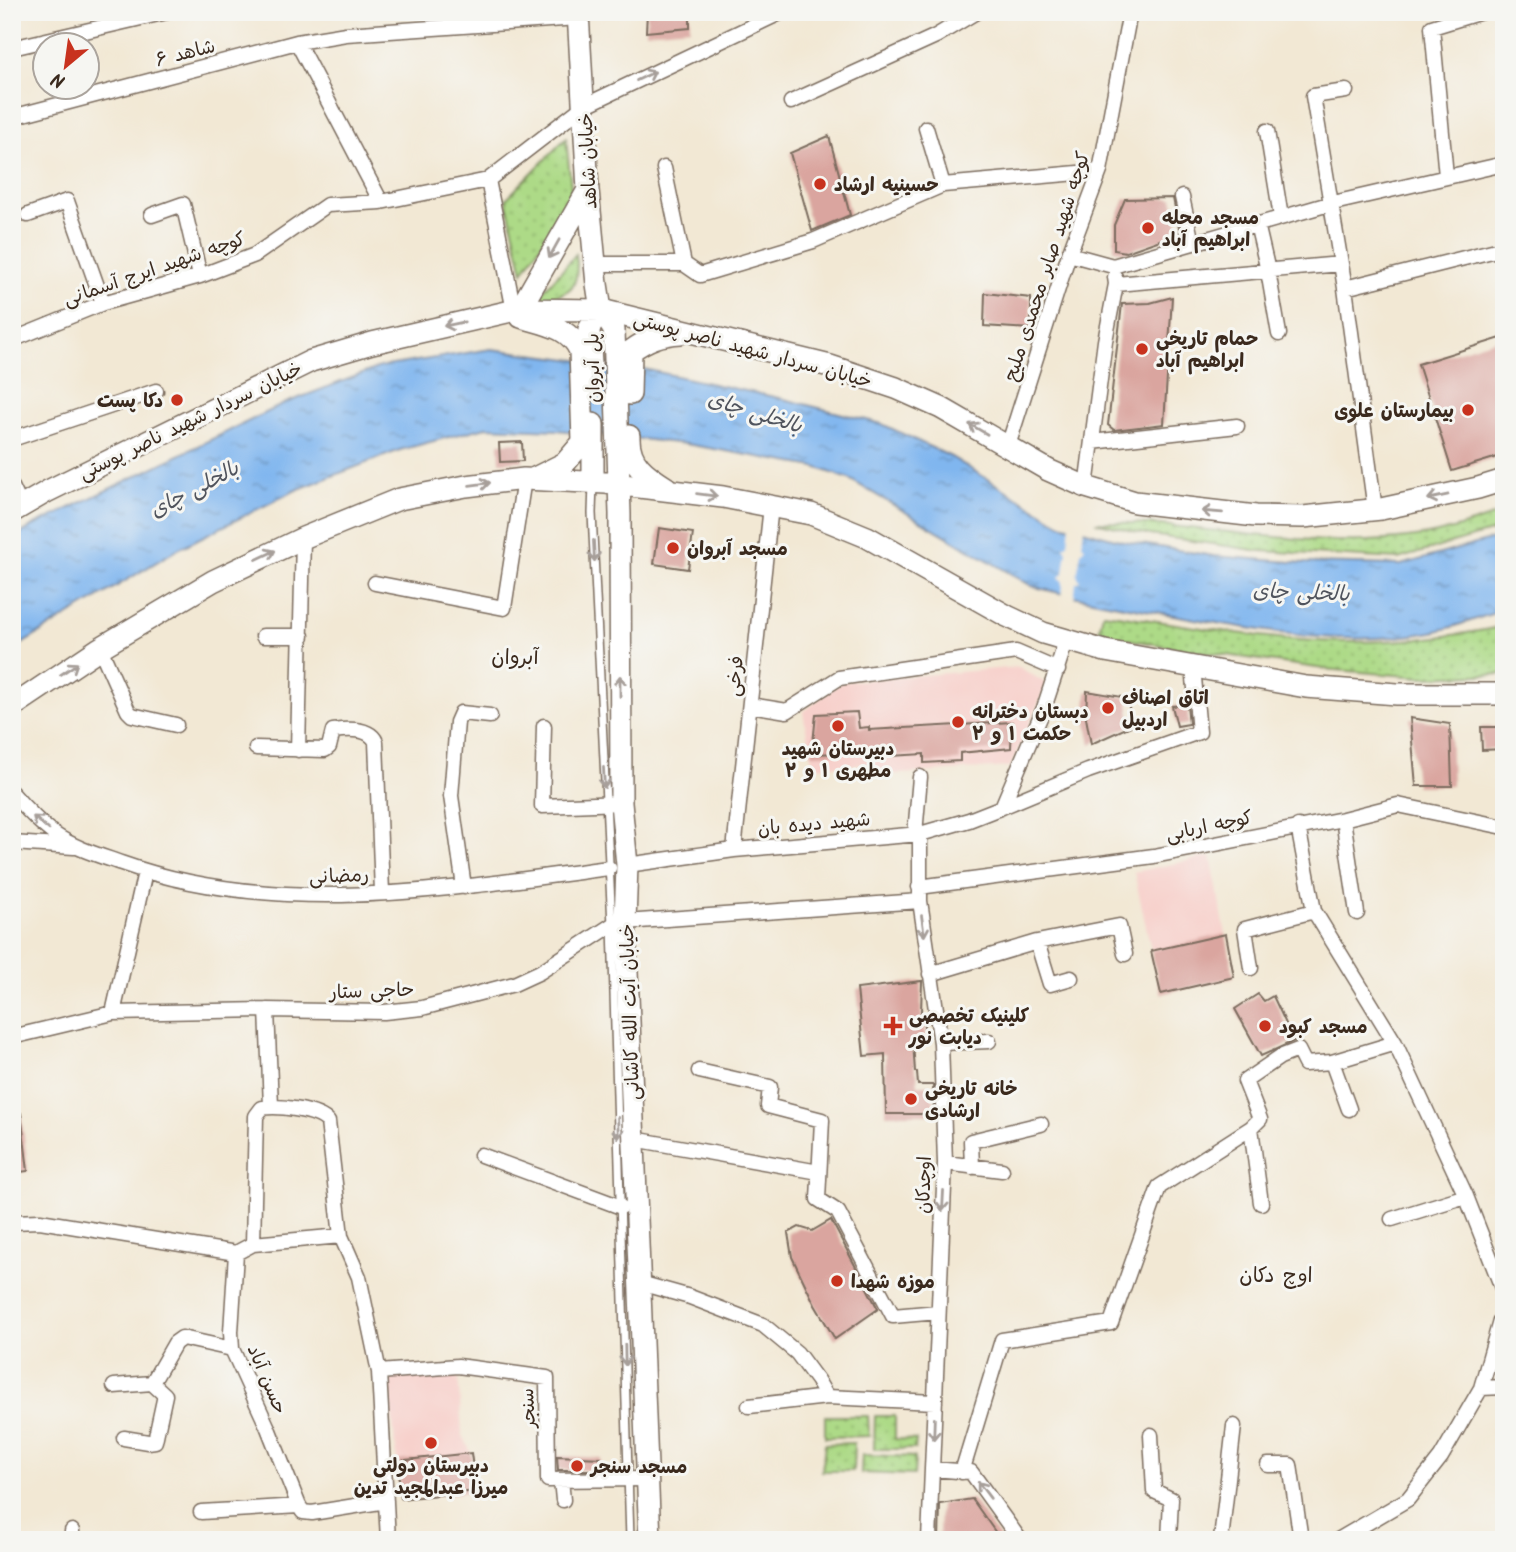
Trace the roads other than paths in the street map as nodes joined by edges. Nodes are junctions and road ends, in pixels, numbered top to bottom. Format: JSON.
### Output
{"nodes":[{"id":1,"x":167,"y":12,"type":"edge"},
{"id":2,"x":782,"y":12,"type":"edge"},
{"id":3,"x":976,"y":12,"type":"edge"},
{"id":4,"x":1129,"y":12,"type":"edge"},
{"id":5,"x":1481,"y":12,"type":"edge"},
{"id":6,"x":578,"y":15,"type":"edge"},
{"id":7,"x":542,"y":16,"type":"edge"},
{"id":8,"x":101,"y":32,"type":"edge"},
{"id":9,"x":298,"y":41,"type":"junction"},
{"id":10,"x":32,"y":45,"type":"edge"},
{"id":11,"x":12,"y":48,"type":"edge"},
{"id":12,"x":102,"y":86,"type":"edge"},
{"id":13,"x":1346,"y":91,"type":"dead end"},
{"id":14,"x":54,"y":102,"type":"edge"},
{"id":15,"x":791,"y":102,"type":"dead end"},
{"id":16,"x":584,"y":106,"type":"junction"},
{"id":17,"x":12,"y":117,"type":"edge"},
{"id":18,"x":926,"y":128,"type":"dead end"},
{"id":19,"x":1267,"y":131,"type":"dead end"},
{"id":20,"x":1504,"y":164,"type":"edge"},
{"id":21,"x":664,"y":168,"type":"dead end"},
{"id":22,"x":1100,"y":171,"type":"junction"},
{"id":23,"x":1446,"y":176,"type":"junction"},
{"id":24,"x":488,"y":180,"type":"junction"},
{"id":25,"x":943,"y":185,"type":"junction"},
{"id":26,"x":587,"y":190,"type":"junction"},
{"id":27,"x":1182,"y":197,"type":"dead end"},
{"id":28,"x":381,"y":202,"type":"junction"},
{"id":29,"x":1329,"y":204,"type":"junction"},
{"id":30,"x":28,"y":215,"type":"dead end"},
{"id":31,"x":152,"y":215,"type":"dead end"},
{"id":32,"x":1281,"y":217,"type":"junction"},
{"id":33,"x":1257,"y":225,"type":"junction"},
{"id":34,"x":1192,"y":243,"type":"junction"},
{"id":35,"x":1504,"y":248,"type":"edge"},
{"id":36,"x":1069,"y":254,"type":"junction"},
{"id":37,"x":595,"y":264,"type":"junction"},
{"id":38,"x":684,"y":264,"type":"junction"},
{"id":39,"x":1341,"y":264,"type":"junction"},
{"id":40,"x":1113,"y":266,"type":"junction"},
{"id":41,"x":1268,"y":271,"type":"junction"},
{"id":42,"x":200,"y":276,"type":"junction"},
{"id":43,"x":1116,"y":284,"type":"junction"},
{"id":44,"x":1345,"y":288,"type":"junction"},
{"id":45,"x":103,"y":303,"type":"junction"},
{"id":46,"x":601,"y":310,"type":"junction"},
{"id":47,"x":513,"y":311,"type":"junction"},
{"id":48,"x":690,"y":332,"type":"junction"},
{"id":49,"x":1279,"y":334,"type":"dead end"},
{"id":50,"x":12,"y":340,"type":"edge"},
{"id":51,"x":586,"y":359,"type":"junction"},
{"id":52,"x":623,"y":359,"type":"junction"},
{"id":53,"x":156,"y":391,"type":"dead end"},
{"id":54,"x":1237,"y":426,"type":"dead end"},
{"id":55,"x":12,"y":439,"type":"edge"},
{"id":56,"x":1093,"y":442,"type":"junction"},
{"id":57,"x":623,"y":444,"type":"junction"},
{"id":58,"x":587,"y":446,"type":"junction"},
{"id":59,"x":1009,"y":446,"type":"junction"},
{"id":60,"x":528,"y":479,"type":"junction"},
{"id":61,"x":1504,"y":480,"type":"edge"},
{"id":62,"x":593,"y":482,"type":"junction"},
{"id":63,"x":620,"y":485,"type":"junction"},
{"id":64,"x":1086,"y":487,"type":"junction"},
{"id":65,"x":672,"y":491,"type":"junction"},
{"id":66,"x":15,"y":502,"type":"edge"},
{"id":67,"x":771,"y":506,"type":"junction"},
{"id":68,"x":1375,"y":510,"type":"junction"},
{"id":69,"x":303,"y":537,"type":"junction"},
{"id":70,"x":375,"y":583,"type":"dead end"},
{"id":71,"x":262,"y":636,"type":"dead end"},
{"id":72,"x":302,"y":636,"type":"junction"},
{"id":73,"x":1066,"y":642,"type":"junction"},
{"id":74,"x":100,"y":648,"type":"junction"},
{"id":75,"x":1193,"y":667,"type":"junction"},
{"id":76,"x":1058,"y":670,"type":"junction"},
{"id":77,"x":1504,"y":694,"type":"edge"},
{"id":78,"x":750,"y":705,"type":"junction"},
{"id":79,"x":12,"y":707,"type":"edge"},
{"id":80,"x":490,"y":716,"type":"dead end"},
{"id":81,"x":176,"y":725,"type":"dead end"},
{"id":82,"x":544,"y":726,"type":"dead end"},
{"id":83,"x":256,"y":748,"type":"dead end"},
{"id":84,"x":298,"y":750,"type":"junction"},
{"id":85,"x":920,"y":777,"type":"dead end"},
{"id":86,"x":12,"y":793,"type":"edge"},
{"id":87,"x":613,"y":804,"type":"junction"},
{"id":88,"x":1002,"y":807,"type":"junction"},
{"id":89,"x":1343,"y":819,"type":"junction"},
{"id":90,"x":1298,"y":826,"type":"junction"},
{"id":91,"x":1504,"y":827,"type":"edge"},
{"id":92,"x":918,"y":834,"type":"junction"},
{"id":93,"x":12,"y":843,"type":"edge"},
{"id":94,"x":76,"y":847,"type":"junction"},
{"id":95,"x":734,"y":850,"type":"junction"},
{"id":96,"x":618,"y":867,"type":"junction"},
{"id":97,"x":145,"y":872,"type":"junction"},
{"id":98,"x":464,"y":887,"type":"junction"},
{"id":99,"x":382,"y":892,"type":"junction"},
{"id":100,"x":920,"y":894,"type":"junction"},
{"id":101,"x":1314,"y":911,"type":"junction"},
{"id":102,"x":1357,"y":913,"type":"dead end"},
{"id":103,"x":618,"y":924,"type":"junction"},
{"id":104,"x":1037,"y":942,"type":"junction"},
{"id":105,"x":1125,"y":954,"type":"dead end"},
{"id":106,"x":1251,"y":968,"type":"dead end"},
{"id":107,"x":930,"y":974,"type":"junction"},
{"id":108,"x":1071,"y":978,"type":"dead end"},
{"id":109,"x":267,"y":1010,"type":"junction"},
{"id":110,"x":113,"y":1013,"type":"junction"},
{"id":111,"x":12,"y":1037,"type":"edge"},
{"id":112,"x":989,"y":1041,"type":"dead end"},
{"id":113,"x":941,"y":1043,"type":"junction"},
{"id":114,"x":1395,"y":1043,"type":"junction"},
{"id":115,"x":1332,"y":1062,"type":"junction"},
{"id":116,"x":699,"y":1071,"type":"dead end"},
{"id":117,"x":271,"y":1106,"type":"junction"},
{"id":118,"x":1349,"y":1109,"type":"dead end"},
{"id":119,"x":1041,"y":1124,"type":"dead end"},
{"id":120,"x":1251,"y":1128,"type":"junction"},
{"id":121,"x":634,"y":1139,"type":"junction"},
{"id":122,"x":481,"y":1155,"type":"dead end"},
{"id":123,"x":945,"y":1163,"type":"junction"},
{"id":124,"x":972,"y":1167,"type":"junction"},
{"id":125,"x":1002,"y":1170,"type":"dead end"},
{"id":126,"x":819,"y":1172,"type":"junction"},
{"id":127,"x":1466,"y":1196,"type":"junction"},
{"id":128,"x":1261,"y":1203,"type":"dead end"},
{"id":129,"x":621,"y":1207,"type":"junction"},
{"id":130,"x":1392,"y":1219,"type":"dead end"},
{"id":131,"x":12,"y":1222,"type":"edge"},
{"id":132,"x":341,"y":1236,"type":"junction"},
{"id":133,"x":253,"y":1244,"type":"junction"},
{"id":134,"x":236,"y":1253,"type":"junction"},
{"id":135,"x":640,"y":1283,"type":"junction"},
{"id":136,"x":1504,"y":1293,"type":"edge"},
{"id":137,"x":1504,"y":1307,"type":"edge"},
{"id":138,"x":937,"y":1312,"type":"junction"},
{"id":139,"x":232,"y":1349,"type":"junction"},
{"id":140,"x":379,"y":1372,"type":"junction"},
{"id":141,"x":152,"y":1382,"type":"junction"},
{"id":142,"x":114,"y":1386,"type":"dead end"},
{"id":143,"x":1504,"y":1387,"type":"edge"},
{"id":144,"x":1480,"y":1388,"type":"junction"},
{"id":145,"x":827,"y":1397,"type":"junction"},
{"id":146,"x":934,"y":1402,"type":"junction"},
{"id":147,"x":749,"y":1406,"type":"dead end"},
{"id":148,"x":1234,"y":1426,"type":"dead end"},
{"id":149,"x":1151,"y":1435,"type":"dead end"},
{"id":150,"x":124,"y":1438,"type":"dead end"},
{"id":151,"x":1268,"y":1465,"type":"dead end"},
{"id":152,"x":932,"y":1469,"type":"junction"},
{"id":153,"x":962,"y":1472,"type":"junction"},
{"id":154,"x":638,"y":1479,"type":"junction"},
{"id":155,"x":561,"y":1480,"type":"junction"},
{"id":156,"x":564,"y":1500,"type":"dead end"},
{"id":157,"x":386,"y":1501,"type":"junction"},
{"id":158,"x":299,"y":1506,"type":"junction"},
{"id":159,"x":201,"y":1512,"type":"dead end"},
{"id":160,"x":1345,"y":1538,"type":"edge"},
{"id":161,"x":388,"y":1540,"type":"edge"},
{"id":162,"x":630,"y":1540,"type":"edge"},
{"id":163,"x":650,"y":1540,"type":"edge"},
{"id":164,"x":929,"y":1540,"type":"edge"},
{"id":165,"x":1020,"y":1540,"type":"edge"},
{"id":166,"x":1169,"y":1540,"type":"edge"},
{"id":167,"x":1222,"y":1540,"type":"edge"},
{"id":168,"x":1301,"y":1540,"type":"edge"}],
"edges":[{"from":1,"to":8,"type":"street"},
{"from":16,"to":2,"type":"street","one_way":true},
{"from":3,"to":15,"type":"street"},
{"from":4,"to":22,"type":"street","name":"کوچه شهید صابر محمدی ملیح"},
{"from":5,"to":23,"type":"street"},
{"from":6,"to":7,"type":"street","name":"شاهد ۶"},
{"from":6,"to":16,"type":"main road","name":"خیابان شاهد"},
{"from":7,"to":9,"type":"street","name":"شاهد ۶"},
{"from":9,"to":12,"type":"street","name":"شاهد ۶"},
{"from":9,"to":28,"type":"street"},
{"from":10,"to":11,"type":"street"},
{"from":13,"to":29,"type":"street"},
{"from":14,"to":17,"type":"street","name":"شاهد ۶"},
{"from":16,"to":24,"type":"street"},
{"from":16,"to":26,"type":"main road","name":"خیابان شاهد"},
{"from":18,"to":25,"type":"street"},
{"from":19,"to":32,"type":"street"},
{"from":20,"to":23,"type":"street"},
{"from":21,"to":38,"type":"street"},
{"from":22,"to":25,"type":"street"},
{"from":22,"to":36,"type":"street","name":"کوچه شهید صابر محمدی ملیح"},
{"from":23,"to":29,"type":"street"},
{"from":24,"to":28,"type":"street","name":"کوچه شهید ایرج آسمانی"},
{"from":24,"to":47,"type":"street"},
{"from":25,"to":38,"type":"street"},
{"from":26,"to":37,"type":"main road","name":"خیابان شاهد"},
{"from":26,"to":47,"type":"main road","one_way":true},
{"from":27,"to":34,"type":"street"},
{"from":28,"to":42,"type":"street","name":"کوچه شهید ایرج آسمانی"},
{"from":29,"to":32,"type":"street"},
{"from":29,"to":39,"type":"street"},
{"from":30,"to":45,"type":"street"},
{"from":31,"to":42,"type":"street"},
{"from":32,"to":33,"type":"street"},
{"from":33,"to":34,"type":"street"},
{"from":33,"to":41,"type":"street"},
{"from":34,"to":40,"type":"street"},
{"from":35,"to":44,"type":"street"},
{"from":36,"to":40,"type":"street"},
{"from":36,"to":59,"type":"street","name":"کوچه شهید صابر محمدی ملیح"},
{"from":37,"to":38,"type":"street"},
{"from":37,"to":46,"type":"main road","name":"خیابان شاهد"},
{"from":39,"to":41,"type":"street"},
{"from":39,"to":44,"type":"street"},
{"from":40,"to":43,"type":"street"},
{"from":41,"to":43,"type":"street"},
{"from":41,"to":49,"type":"street"},
{"from":42,"to":45,"type":"street","name":"کوچه شهید ایرج آسمانی"},
{"from":43,"to":56,"type":"street"},
{"from":44,"to":68,"type":"street"},
{"from":45,"to":50,"type":"street","name":"کوچه شهید ایرج آسمانی"},
{"from":46,"to":47,"type":"main road","name":"خیابان سردار شهید ناصر پوستی"},
{"from":46,"to":48,"type":"main road","name":"خیابان سردار شهید ناصر پوستی"},
{"from":46,"to":51,"type":"main road","name":"پل آبروان"},
{"from":46,"to":52,"type":"main road","name":"پل آبروان"},
{"from":47,"to":51,"type":"main road"},
{"from":47,"to":66,"type":"main road","name":"خیابان سردار شهید ناصر پوستی","one_way":true},
{"from":48,"to":52,"type":"main road"},
{"from":59,"to":48,"type":"main road","name":"خیابان سردار شهید ناصر پوستی","one_way":true},
{"from":51,"to":58,"type":"main road","name":"پل آبروان"},
{"from":52,"to":57,"type":"main road","name":"پل آبروان"},
{"from":53,"to":55,"type":"street"},
{"from":54,"to":56,"type":"street"},
{"from":56,"to":64,"type":"street"},
{"from":57,"to":63,"type":"main road"},
{"from":57,"to":65,"type":"main road"},
{"from":58,"to":60,"type":"main road"},
{"from":58,"to":62,"type":"main road","name":"پل آبروان"},
{"from":59,"to":64,"type":"main road","name":"خیابان سردار شهید ناصر پوستی"},
{"from":60,"to":62,"type":"main road"},
{"from":69,"to":60,"type":"main road","one_way":true},
{"from":60,"to":70,"type":"street"},
{"from":61,"to":68,"type":"main road","name":"خیابان سردار شهید ناصر پوستی","one_way":true},
{"from":62,"to":63,"type":"main road"},
{"from":62,"to":87,"type":"lane","one_way":true},
{"from":63,"to":65,"type":"main road"},
{"from":87,"to":63,"type":"main road","name":"خیابان آیت الله کاشانی","one_way":true},
{"from":68,"to":64,"type":"main road","name":"خیابان سردار شهید ناصر پوستی","one_way":true},
{"from":65,"to":67,"type":"main road","one_way":true},
{"from":67,"to":73,"type":"main road"},
{"from":67,"to":78,"type":"street","name":"فرخی"},
{"from":69,"to":72,"type":"street"},
{"from":74,"to":69,"type":"main road","one_way":true},
{"from":71,"to":72,"type":"street"},
{"from":72,"to":84,"type":"street"},
{"from":73,"to":75,"type":"main road"},
{"from":73,"to":76,"type":"street"},
{"from":79,"to":74,"type":"main road","one_way":true},
{"from":74,"to":81,"type":"street"},
{"from":75,"to":77,"type":"main road"},
{"from":75,"to":88,"type":"street","name":"شهید دیده بان"},
{"from":76,"to":78,"type":"street"},
{"from":76,"to":88,"type":"street"},
{"from":78,"to":95,"type":"street","name":"فرخی"},
{"from":80,"to":98,"type":"street"},
{"from":82,"to":87,"type":"street"},
{"from":83,"to":84,"type":"street"},
{"from":84,"to":99,"type":"street"},
{"from":85,"to":92,"type":"street","name":"اوچدکان"},
{"from":94,"to":86,"type":"street","name":"رمضانی","one_way":true},
{"from":87,"to":96,"type":"main road","name":"خیابان آیت الله کاشانی"},
{"from":88,"to":92,"type":"street","name":"شهید دیده بان"},
{"from":89,"to":90,"type":"street","name":"کوچه اربابی"},
{"from":89,"to":91,"type":"street","name":"کوچه اربابی"},
{"from":89,"to":102,"type":"street"},
{"from":90,"to":100,"type":"street","name":"کوچه اربابی"},
{"from":90,"to":101,"type":"street"},
{"from":92,"to":95,"type":"street","name":"شهید دیده بان"},
{"from":92,"to":100,"type":"street","name":"اوچدکان"},
{"from":93,"to":94,"type":"street","name":"رمضانی"},
{"from":94,"to":97,"type":"street","name":"رمضانی"},
{"from":95,"to":96,"type":"street","name":"شهید دیده بان"},
{"from":96,"to":98,"type":"street","name":"رمضانی"},
{"from":96,"to":103,"type":"main road","name":"خیابان آیت الله کاشانی"},
{"from":97,"to":99,"type":"street","name":"رمضانی"},
{"from":97,"to":110,"type":"street"},
{"from":98,"to":99,"type":"street","name":"رمضانی"},
{"from":100,"to":103,"type":"street","name":"حاجی ستار"},
{"from":100,"to":107,"type":"street","name":"اوچدکان","one_way":true},
{"from":101,"to":106,"type":"street"},
{"from":101,"to":114,"type":"street"},
{"from":103,"to":109,"type":"street","name":"حاجی ستار"},
{"from":103,"to":121,"type":"main road","name":"خیابان آیت الله کاشانی"},
{"from":103,"to":129,"type":"lane","one_way":true},
{"from":104,"to":105,"type":"street"},
{"from":104,"to":107,"type":"street"},
{"from":104,"to":108,"type":"street"},
{"from":107,"to":113,"type":"street","name":"اوچدکان"},
{"from":109,"to":110,"type":"street","name":"حاجی ستار"},
{"from":109,"to":117,"type":"street"},
{"from":110,"to":111,"type":"street","name":"حاجی ستار"},
{"from":112,"to":113,"type":"street"},
{"from":113,"to":123,"type":"street","name":"اوچدکان"},
{"from":114,"to":115,"type":"street"},
{"from":114,"to":127,"type":"street"},
{"from":115,"to":118,"type":"street"},
{"from":115,"to":120,"type":"street"},
{"from":116,"to":126,"type":"street"},
{"from":117,"to":132,"type":"street"},
{"from":117,"to":133,"type":"street"},
{"from":119,"to":124,"type":"street"},
{"from":120,"to":128,"type":"street"},
{"from":120,"to":153,"type":"street"},
{"from":121,"to":126,"type":"street"},
{"from":121,"to":135,"type":"main road","name":"خیابان آیت الله کاشانی"},
{"from":122,"to":129,"type":"street"},
{"from":123,"to":124,"type":"street"},
{"from":123,"to":138,"type":"street","name":"اوچدکان","one_way":true},
{"from":124,"to":125,"type":"street"},
{"from":126,"to":138,"type":"street"},
{"from":127,"to":130,"type":"street"},
{"from":127,"to":136,"type":"street"},
{"from":129,"to":154,"type":"lane","one_way":true},
{"from":131,"to":134,"type":"street"},
{"from":132,"to":133,"type":"street"},
{"from":132,"to":140,"type":"street"},
{"from":133,"to":134,"type":"street"},
{"from":134,"to":139,"type":"street","name":"حسن آباد"},
{"from":135,"to":145,"type":"street"},
{"from":135,"to":154,"type":"main road","name":"خیابان آیت الله کاشانی"},
{"from":137,"to":144,"type":"street"},
{"from":138,"to":146,"type":"street","name":"اوچدکان"},
{"from":139,"to":141,"type":"street"},
{"from":139,"to":158,"type":"street","name":"حسن آباد"},
{"from":140,"to":155,"type":"street","name":"سنجر"},
{"from":140,"to":157,"type":"street"},
{"from":141,"to":142,"type":"street"},
{"from":141,"to":150,"type":"street"},
{"from":143,"to":144,"type":"street"},
{"from":144,"to":160,"type":"street"},
{"from":145,"to":146,"type":"street"},
{"from":145,"to":147,"type":"street"},
{"from":146,"to":152,"type":"street","name":"اوچدکان","one_way":true},
{"from":148,"to":167,"type":"street"},
{"from":149,"to":166,"type":"street"},
{"from":151,"to":168,"type":"street"},
{"from":152,"to":153,"type":"street"},
{"from":152,"to":164,"type":"street","name":"اوچدکان"},
{"from":165,"to":153,"type":"street","one_way":true},
{"from":154,"to":155,"type":"street"},
{"from":154,"to":162,"type":"lane"},
{"from":154,"to":163,"type":"main road","name":"خیابان آیت الله کاشانی"},
{"from":155,"to":156,"type":"street"},
{"from":157,"to":158,"type":"street"},
{"from":157,"to":161,"type":"street"},
{"from":158,"to":159,"type":"street"}]}
